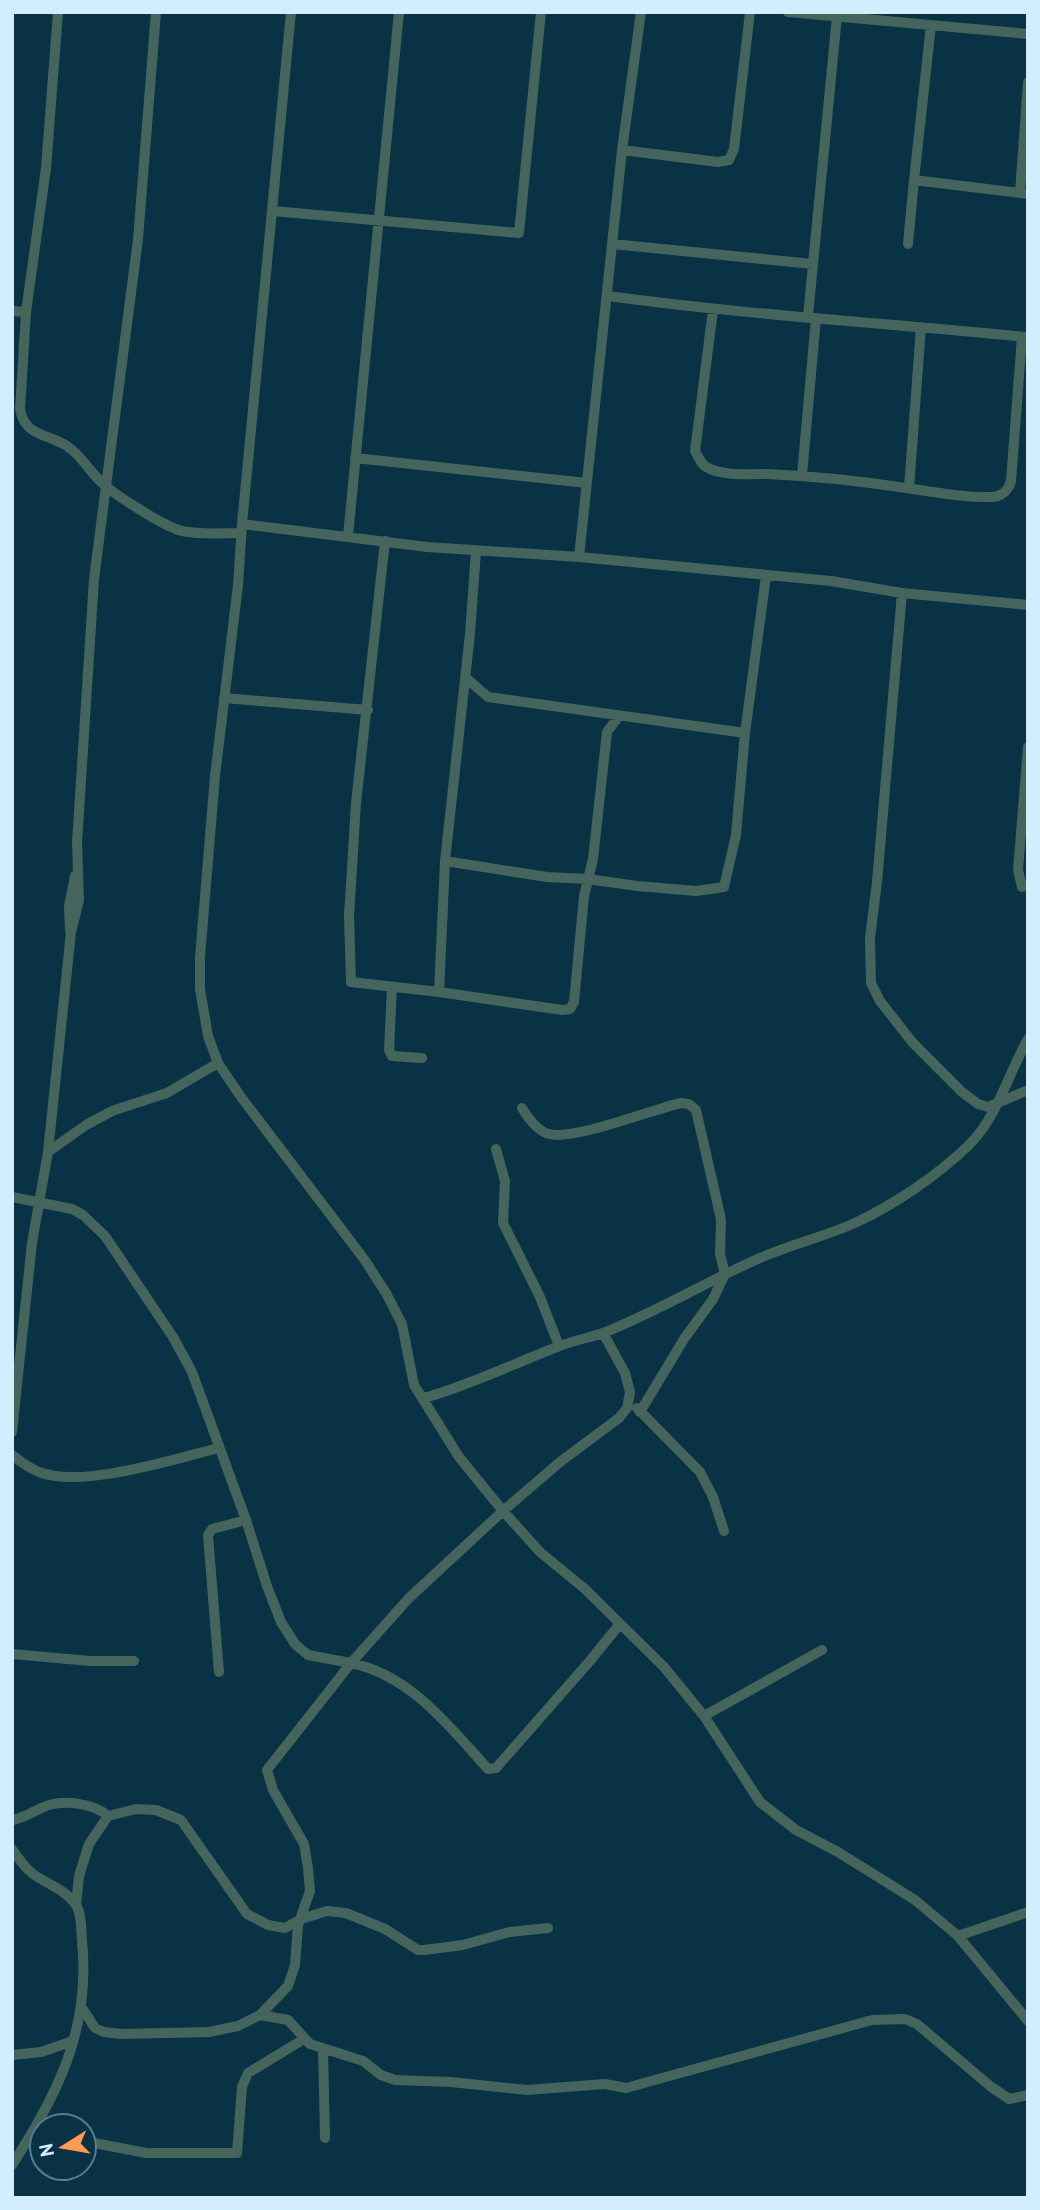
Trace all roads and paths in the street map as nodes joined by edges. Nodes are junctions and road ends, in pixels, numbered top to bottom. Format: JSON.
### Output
{"nodes":[{"id":1,"x":58,"y":12,"type":"edge"},
{"id":2,"x":156,"y":12,"type":"edge"},
{"id":3,"x":291,"y":12,"type":"edge"},
{"id":4,"x":400,"y":12,"type":"edge"},
{"id":5,"x":541,"y":12,"type":"edge"},
{"id":6,"x":640,"y":12,"type":"edge"},
{"id":7,"x":750,"y":12,"type":"edge"},
{"id":8,"x":788,"y":12,"type":"edge"},
{"id":9,"x":837,"y":16,"type":"junction"},
{"id":10,"x":931,"y":24,"type":"junction"},
{"id":11,"x":1028,"y":34,"type":"edge"},
{"id":12,"x":1028,"y":82,"type":"edge"},
{"id":13,"x":622,"y":150,"type":"junction"},
{"id":14,"x":914,"y":180,"type":"junction"},
{"id":15,"x":1024,"y":194,"type":"edge"},
{"id":16,"x":273,"y":211,"type":"junction"},
{"id":17,"x":379,"y":220,"type":"junction"},
{"id":18,"x":612,"y":244,"type":"junction"},
{"id":19,"x":908,"y":244,"type":"dead end"},
{"id":20,"x":813,"y":264,"type":"junction"},
{"id":21,"x":608,"y":296,"type":"junction"},
{"id":22,"x":713,"y":310,"type":"junction"},
{"id":23,"x":12,"y":311,"type":"edge"},
{"id":24,"x":26,"y":312,"type":"junction"},
{"id":25,"x":812,"y":317,"type":"junction"},
{"id":26,"x":921,"y":327,"type":"junction"},
{"id":27,"x":1025,"y":337,"type":"edge"},
{"id":28,"x":16,"y":410,"type":"edge"},
{"id":29,"x":355,"y":458,"type":"junction"},
{"id":30,"x":802,"y":475,"type":"junction"},
{"id":31,"x":587,"y":483,"type":"junction"},
{"id":32,"x":107,"y":488,"type":"junction"},
{"id":33,"x":909,"y":488,"type":"junction"},
{"id":34,"x":241,"y":528,"type":"junction"},
{"id":35,"x":348,"y":536,"type":"junction"},
{"id":36,"x":386,"y":541,"type":"junction"},
{"id":37,"x":476,"y":551,"type":"junction"},
{"id":38,"x":579,"y":557,"type":"junction"},
{"id":39,"x":766,"y":576,"type":"junction"},
{"id":40,"x":902,"y":593,"type":"junction"},
{"id":41,"x":1028,"y":604,"type":"edge"},
{"id":42,"x":465,"y":677,"type":"junction"},
{"id":43,"x":224,"y":698,"type":"junction"},
{"id":44,"x":368,"y":710,"type":"junction"},
{"id":45,"x":596,"y":712,"type":"junction"},
{"id":46,"x":619,"y":716,"type":"junction"},
{"id":47,"x":607,"y":732,"type":"junction"},
{"id":48,"x":746,"y":733,"type":"junction"},
{"id":49,"x":1028,"y":747,"type":"edge"},
{"id":50,"x":445,"y":861,"type":"junction"},
{"id":51,"x":588,"y":879,"type":"junction"},
{"id":52,"x":1022,"y":887,"type":"dead end"},
{"id":53,"x":392,"y":986,"type":"junction"},
{"id":54,"x":439,"y":992,"type":"junction"},
{"id":55,"x":1028,"y":1040,"type":"edge"},
{"id":56,"x":422,"y":1058,"type":"dead end"},
{"id":57,"x":218,"y":1063,"type":"junction"},
{"id":58,"x":1028,"y":1090,"type":"edge"},
{"id":59,"x":998,"y":1103,"type":"junction"},
{"id":60,"x":522,"y":1108,"type":"dead end"},
{"id":61,"x":496,"y":1149,"type":"dead end"},
{"id":62,"x":48,"y":1152,"type":"junction"},
{"id":63,"x":12,"y":1197,"type":"edge"},
{"id":64,"x":40,"y":1202,"type":"junction"},
{"id":65,"x":725,"y":1274,"type":"junction"},
{"id":66,"x":603,"y":1333,"type":"junction"},
{"id":67,"x":559,"y":1346,"type":"junction"},
{"id":68,"x":424,"y":1398,"type":"junction"},
{"id":69,"x":629,"y":1400,"type":"junction"},
{"id":70,"x":640,"y":1412,"type":"junction"},
{"id":71,"x":12,"y":1432,"type":"edge"},
{"id":72,"x":219,"y":1448,"type":"junction"},
{"id":73,"x":12,"y":1455,"type":"edge"},
{"id":74,"x":503,"y":1511,"type":"junction"},
{"id":75,"x":246,"y":1520,"type":"junction"},
{"id":76,"x":724,"y":1531,"type":"dead end"},
{"id":77,"x":619,"y":1625,"type":"junction"},
{"id":78,"x":822,"y":1650,"type":"dead end"},
{"id":79,"x":12,"y":1654,"type":"edge"},
{"id":80,"x":134,"y":1661,"type":"dead end"},
{"id":81,"x":351,"y":1663,"type":"junction"},
{"id":82,"x":219,"y":1672,"type":"dead end"},
{"id":83,"x":704,"y":1716,"type":"junction"},
{"id":84,"x":108,"y":1816,"type":"junction"},
{"id":85,"x":12,"y":1820,"type":"edge"},
{"id":86,"x":12,"y":1849,"type":"edge"},
{"id":87,"x":76,"y":1905,"type":"junction"},
{"id":88,"x":1028,"y":1912,"type":"edge"},
{"id":89,"x":302,"y":1919,"type":"junction"},
{"id":90,"x":548,"y":1928,"type":"dead end"},
{"id":91,"x":958,"y":1936,"type":"junction"},
{"id":92,"x":82,"y":2008,"type":"junction"},
{"id":93,"x":260,"y":2015,"type":"junction"},
{"id":94,"x":1028,"y":2021,"type":"edge"},
{"id":95,"x":304,"y":2039,"type":"junction"},
{"id":96,"x":74,"y":2041,"type":"junction"},
{"id":97,"x":323,"y":2050,"type":"junction"},
{"id":98,"x":12,"y":2056,"type":"edge"},
{"id":99,"x":1028,"y":2095,"type":"edge"},
{"id":100,"x":47,"y":2112,"type":"edge"},
{"id":101,"x":325,"y":2138,"type":"dead end"},
{"id":102,"x":98,"y":2144,"type":"edge"},
{"id":103,"x":28,"y":2145,"type":"edge"},
{"id":104,"x":12,"y":2165,"type":"edge"}],
"edges":[{"from":1,"to":24,"type":"street"},
{"from":2,"to":32,"type":"street"},
{"from":3,"to":16,"type":"street"},
{"from":4,"to":17,"type":"street"},
{"from":5,"to":17,"type":"street"},
{"from":6,"to":13,"type":"street"},
{"from":7,"to":13,"type":"street"},
{"from":8,"to":9,"type":"street"},
{"from":9,"to":10,"type":"street"},
{"from":9,"to":20,"type":"street"},
{"from":10,"to":11,"type":"street"},
{"from":10,"to":14,"type":"street"},
{"from":12,"to":15,"type":"street"},
{"from":13,"to":18,"type":"street"},
{"from":14,"to":15,"type":"street"},
{"from":14,"to":19,"type":"street"},
{"from":16,"to":17,"type":"street"},
{"from":16,"to":34,"type":"street"},
{"from":17,"to":29,"type":"street"},
{"from":18,"to":20,"type":"street"},
{"from":18,"to":21,"type":"street"},
{"from":20,"to":25,"type":"street"},
{"from":21,"to":22,"type":"street"},
{"from":21,"to":31,"type":"street"},
{"from":22,"to":25,"type":"street"},
{"from":22,"to":30,"type":"street"},
{"from":23,"to":24,"type":"street"},
{"from":24,"to":28,"type":"street"},
{"from":25,"to":26,"type":"street"},
{"from":25,"to":30,"type":"street"},
{"from":26,"to":27,"type":"street"},
{"from":26,"to":33,"type":"street"},
{"from":27,"to":33,"type":"street"},
{"from":28,"to":32,"type":"street"},
{"from":29,"to":31,"type":"street"},
{"from":29,"to":35,"type":"street"},
{"from":30,"to":33,"type":"street"},
{"from":31,"to":38,"type":"street"},
{"from":32,"to":34,"type":"street"},
{"from":32,"to":62,"type":"street"},
{"from":34,"to":35,"type":"street"},
{"from":34,"to":43,"type":"street"},
{"from":35,"to":36,"type":"street"},
{"from":36,"to":37,"type":"street"},
{"from":36,"to":44,"type":"street"},
{"from":37,"to":38,"type":"street"},
{"from":37,"to":42,"type":"street"},
{"from":38,"to":39,"type":"street"},
{"from":39,"to":40,"type":"street"},
{"from":39,"to":48,"type":"street"},
{"from":40,"to":41,"type":"street"},
{"from":40,"to":59,"type":"street"},
{"from":42,"to":45,"type":"street"},
{"from":42,"to":50,"type":"street"},
{"from":43,"to":44,"type":"street"},
{"from":43,"to":57,"type":"street"},
{"from":44,"to":53,"type":"street"},
{"from":45,"to":46,"type":"street"},
{"from":45,"to":47,"type":"street"},
{"from":46,"to":47,"type":"street"},
{"from":46,"to":48,"type":"street"},
{"from":47,"to":51,"type":"street"},
{"from":48,"to":51,"type":"street"},
{"from":49,"to":52,"type":"street"},
{"from":50,"to":51,"type":"street"},
{"from":50,"to":54,"type":"street"},
{"from":51,"to":54,"type":"street"},
{"from":53,"to":54,"type":"street"},
{"from":53,"to":56,"type":"street"},
{"from":55,"to":59,"type":"street"},
{"from":57,"to":62,"type":"street"},
{"from":57,"to":68,"type":"street"},
{"from":58,"to":59,"type":"street"},
{"from":59,"to":65,"type":"street"},
{"from":60,"to":65,"type":"street"},
{"from":61,"to":67,"type":"street"},
{"from":62,"to":64,"type":"street"},
{"from":63,"to":64,"type":"street"},
{"from":64,"to":71,"type":"street"},
{"from":64,"to":72,"type":"street"},
{"from":65,"to":66,"type":"street"},
{"from":65,"to":70,"type":"street"},
{"from":66,"to":67,"type":"street"},
{"from":66,"to":69,"type":"street"},
{"from":67,"to":68,"type":"street"},
{"from":68,"to":74,"type":"street"},
{"from":69,"to":70,"type":"street"},
{"from":69,"to":74,"type":"street"},
{"from":70,"to":76,"type":"street"},
{"from":72,"to":73,"type":"street"},
{"from":72,"to":75,"type":"street"},
{"from":74,"to":77,"type":"street"},
{"from":74,"to":81,"type":"street"},
{"from":75,"to":81,"type":"street"},
{"from":75,"to":82,"type":"street"},
{"from":77,"to":81,"type":"street"},
{"from":77,"to":83,"type":"street"},
{"from":78,"to":83,"type":"street"},
{"from":79,"to":80,"type":"street"},
{"from":81,"to":89,"type":"street"},
{"from":83,"to":91,"type":"street"},
{"from":84,"to":85,"type":"street"},
{"from":84,"to":87,"type":"street"},
{"from":84,"to":89,"type":"street"},
{"from":86,"to":87,"type":"street"},
{"from":87,"to":92,"type":"street"},
{"from":88,"to":91,"type":"street"},
{"from":89,"to":90,"type":"street"},
{"from":89,"to":93,"type":"street"},
{"from":91,"to":94,"type":"street"},
{"from":92,"to":93,"type":"street"},
{"from":92,"to":96,"type":"street"},
{"from":93,"to":95,"type":"street"},
{"from":95,"to":97,"type":"street"},
{"from":95,"to":102,"type":"street"},
{"from":96,"to":98,"type":"street"},
{"from":96,"to":100,"type":"street"},
{"from":97,"to":99,"type":"street"},
{"from":97,"to":101,"type":"street"},
{"from":103,"to":104,"type":"street"}]}
